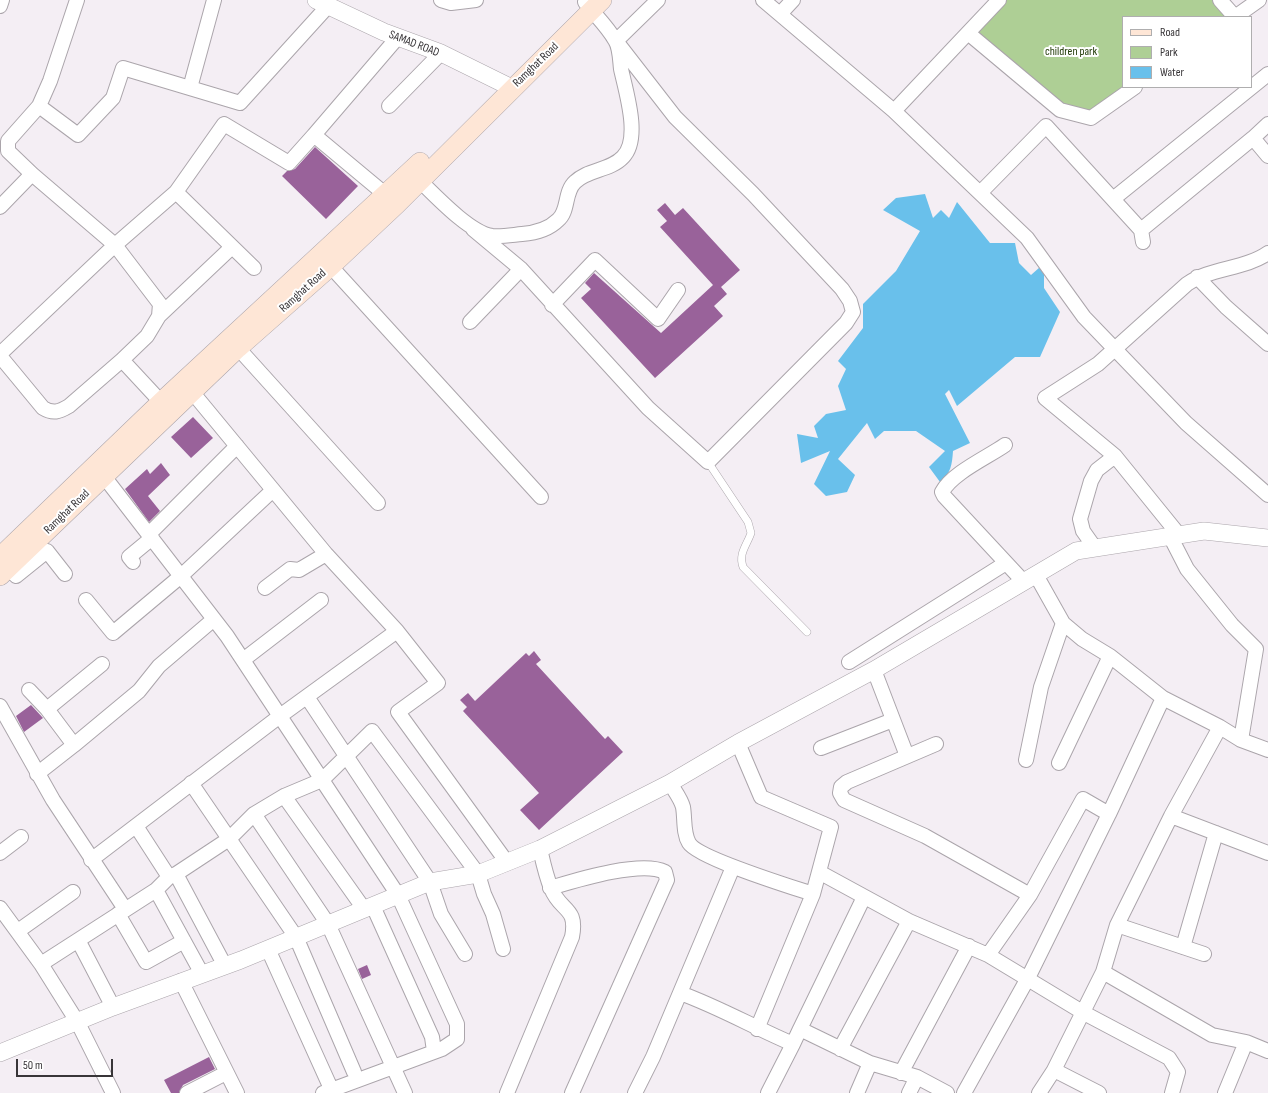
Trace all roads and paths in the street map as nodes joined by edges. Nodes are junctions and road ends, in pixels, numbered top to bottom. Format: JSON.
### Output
{"nodes":[{"id":1,"x":2,"y":0,"type":"edge"},
{"id":2,"x":77,"y":0,"type":"edge"},
{"id":3,"x":214,"y":0,"type":"edge"},
{"id":4,"x":441,"y":0,"type":"edge"},
{"id":5,"x":476,"y":0,"type":"edge"},
{"id":6,"x":658,"y":0,"type":"edge"},
{"id":7,"x":763,"y":0,"type":"edge"},
{"id":8,"x":793,"y":0,"type":"edge"},
{"id":9,"x":999,"y":0,"type":"edge"},
{"id":10,"x":1220,"y":0,"type":"edge"},
{"id":11,"x":1259,"y":0,"type":"edge"},
{"id":12,"x":322,"y":3,"type":"edge"},
{"id":13,"x":591,"y":3,"type":"edge"},
{"id":14,"x":0,"y":6,"type":"edge"},
{"id":15,"x":780,"y":14,"type":"junction"},
{"id":16,"x":1234,"y":16,"type":"edge"},
{"id":17,"x":1236,"y":16,"type":"edge"},
{"id":18,"x":968,"y":33,"type":"junction"},
{"id":19,"x":398,"y":37,"type":"junction"},
{"id":20,"x":616,"y":41,"type":"junction"},
{"id":21,"x":441,"y":53,"type":"junction"},
{"id":22,"x":1268,"y":74,"type":"edge"},
{"id":23,"x":507,"y":86,"type":"junction"},
{"id":24,"x":1252,"y":87,"type":"edge"},
{"id":25,"x":190,"y":88,"type":"junction"},
{"id":26,"x":1134,"y":88,"type":"edge"},
{"id":27,"x":1251,"y":88,"type":"edge"},
{"id":28,"x":39,"y":106,"type":"junction"},
{"id":29,"x":388,"y":106,"type":"dead end"},
{"id":30,"x":894,"y":111,"type":"junction"},
{"id":31,"x":1268,"y":124,"type":"edge"},
{"id":32,"x":314,"y":135,"type":"junction"},
{"id":33,"x":1253,"y":138,"type":"junction"},
{"id":34,"x":4,"y":144,"type":"edge"},
{"id":35,"x":1268,"y":156,"type":"edge"},
{"id":36,"x":32,"y":174,"type":"junction"},
{"id":37,"x":415,"y":176,"type":"junction"},
{"id":38,"x":176,"y":192,"type":"junction"},
{"id":39,"x":980,"y":193,"type":"junction"},
{"id":40,"x":386,"y":195,"type":"junction"},
{"id":41,"x":1113,"y":199,"type":"junction"},
{"id":42,"x":0,"y":207,"type":"edge"},
{"id":43,"x":473,"y":229,"type":"junction"},
{"id":44,"x":115,"y":245,"type":"junction"},
{"id":45,"x":232,"y":247,"type":"junction"},
{"id":46,"x":1266,"y":256,"type":"edge"},
{"id":47,"x":326,"y":261,"type":"junction"},
{"id":48,"x":254,"y":268,"type":"dead end"},
{"id":49,"x":522,"y":269,"type":"junction"},
{"id":50,"x":1197,"y":277,"type":"junction"},
{"id":51,"x":678,"y":290,"type":"dead end"},
{"id":52,"x":552,"y":305,"type":"junction"},
{"id":53,"x":159,"y":316,"type":"junction"},
{"id":54,"x":470,"y":322,"type":"dead end"},
{"id":55,"x":1268,"y":344,"type":"edge"},
{"id":56,"x":238,"y":348,"type":"junction"},
{"id":57,"x":1114,"y":348,"type":"junction"},
{"id":58,"x":0,"y":355,"type":"edge"},
{"id":59,"x":122,"y":360,"type":"junction"},
{"id":60,"x":193,"y":393,"type":"junction"},
{"id":61,"x":161,"y":402,"type":"junction"},
{"id":62,"x":1006,"y":445,"type":"dead end"},
{"id":63,"x":237,"y":446,"type":"junction"},
{"id":64,"x":1114,"y":456,"type":"junction"},
{"id":65,"x":708,"y":462,"type":"junction"},
{"id":66,"x":100,"y":470,"type":"junction"},
{"id":67,"x":273,"y":490,"type":"junction"},
{"id":68,"x":1268,"y":495,"type":"edge"},
{"id":69,"x":541,"y":497,"type":"dead end"},
{"id":70,"x":378,"y":503,"type":"dead end"},
{"id":71,"x":151,"y":536,"type":"junction"},
{"id":72,"x":1175,"y":536,"type":"junction"},
{"id":73,"x":1268,"y":538,"type":"edge"},
{"id":74,"x":1095,"y":548,"type":"junction"},
{"id":75,"x":326,"y":554,"type":"junction"},
{"id":76,"x":133,"y":562,"type":"dead end"},
{"id":77,"x":1006,"y":563,"type":"junction"},
{"id":78,"x":3,"y":567,"type":"edge"},
{"id":79,"x":65,"y":574,"type":"dead end"},
{"id":80,"x":181,"y":576,"type":"junction"},
{"id":81,"x":1029,"y":578,"type":"junction"},
{"id":82,"x":265,"y":588,"type":"dead end"},
{"id":83,"x":86,"y":600,"type":"dead end"},
{"id":84,"x":321,"y":600,"type":"dead end"},
{"id":85,"x":214,"y":619,"type":"junction"},
{"id":86,"x":1063,"y":623,"type":"junction"},
{"id":87,"x":397,"y":631,"type":"junction"},
{"id":88,"x":806,"y":632,"type":"dead end"},
{"id":89,"x":1262,"y":652,"type":"edge"},
{"id":90,"x":1110,"y":656,"type":"junction"},
{"id":91,"x":243,"y":660,"type":"junction"},
{"id":92,"x":849,"y":662,"type":"dead end"},
{"id":93,"x":102,"y":664,"type":"dead end"},
{"id":94,"x":874,"y":670,"type":"junction"},
{"id":95,"x":29,"y":690,"type":"dead end"},
{"id":96,"x":307,"y":696,"type":"junction"},
{"id":97,"x":1163,"y":698,"type":"junction"},
{"id":98,"x":0,"y":706,"type":"edge"},
{"id":99,"x":47,"y":709,"type":"junction"},
{"id":100,"x":280,"y":716,"type":"junction"},
{"id":101,"x":893,"y":720,"type":"junction"},
{"id":102,"x":1220,"y":727,"type":"junction"},
{"id":103,"x":1241,"y":740,"type":"junction"},
{"id":104,"x":74,"y":744,"type":"junction"},
{"id":105,"x":738,"y":744,"type":"junction"},
{"id":106,"x":936,"y":744,"type":"dead end"},
{"id":107,"x":821,"y":748,"type":"dead end"},
{"id":108,"x":1268,"y":750,"type":"edge"},
{"id":109,"x":346,"y":756,"type":"junction"},
{"id":110,"x":907,"y":756,"type":"junction"},
{"id":111,"x":1026,"y":760,"type":"dead end"},
{"id":112,"x":1059,"y":763,"type":"dead end"},
{"id":113,"x":38,"y":774,"type":"junction"},
{"id":114,"x":322,"y":780,"type":"junction"},
{"id":115,"x":192,"y":783,"type":"junction"},
{"id":116,"x":670,"y":783,"type":"junction"},
{"id":117,"x":284,"y":796,"type":"junction"},
{"id":118,"x":254,"y":814,"type":"junction"},
{"id":119,"x":1109,"y":814,"type":"junction"},
{"id":120,"x":1171,"y":816,"type":"junction"},
{"id":121,"x":136,"y":826,"type":"junction"},
{"id":122,"x":1216,"y":833,"type":"junction"},
{"id":123,"x":21,"y":837,"type":"dead end"},
{"id":124,"x":229,"y":839,"type":"junction"},
{"id":125,"x":540,"y":849,"type":"junction"},
{"id":126,"x":0,"y":853,"type":"edge"},
{"id":127,"x":1268,"y":853,"type":"edge"},
{"id":128,"x":91,"y":860,"type":"junction"},
{"id":129,"x":506,"y":861,"type":"junction"},
{"id":130,"x":733,"y":867,"type":"junction"},
{"id":131,"x":819,"y":872,"type":"junction"},
{"id":132,"x":478,"y":874,"type":"junction"},
{"id":133,"x":173,"y":875,"type":"junction"},
{"id":134,"x":430,"y":882,"type":"junction"},
{"id":135,"x":550,"y":888,"type":"junction"},
{"id":136,"x":156,"y":890,"type":"junction"},
{"id":137,"x":73,"y":892,"type":"dead end"},
{"id":138,"x":813,"y":894,"type":"junction"},
{"id":139,"x":398,"y":895,"type":"junction"},
{"id":140,"x":1030,"y":895,"type":"junction"},
{"id":141,"x":864,"y":897,"type":"junction"},
{"id":142,"x":368,"y":907,"type":"junction"},
{"id":143,"x":0,"y":908,"type":"edge"},
{"id":144,"x":121,"y":912,"type":"junction"},
{"id":145,"x":908,"y":921,"type":"junction"},
{"id":146,"x":328,"y":924,"type":"junction"},
{"id":147,"x":1117,"y":925,"type":"junction"},
{"id":148,"x":18,"y":931,"type":"junction"},
{"id":149,"x":296,"y":938,"type":"junction"},
{"id":150,"x":78,"y":940,"type":"junction"},
{"id":151,"x":184,"y":941,"type":"junction"},
{"id":152,"x":969,"y":946,"type":"junction"},
{"id":153,"x":1183,"y":947,"type":"junction"},
{"id":154,"x":268,"y":949,"type":"junction"},
{"id":155,"x":503,"y":949,"type":"dead end"},
{"id":156,"x":465,"y":954,"type":"dead end"},
{"id":157,"x":1204,"y":954,"type":"dead end"},
{"id":158,"x":988,"y":955,"type":"junction"},
{"id":159,"x":42,"y":964,"type":"junction"},
{"id":160,"x":225,"y":966,"type":"junction"},
{"id":161,"x":1103,"y":972,"type":"junction"},
{"id":162,"x":202,"y":974,"type":"junction"},
{"id":163,"x":1028,"y":978,"type":"junction"},
{"id":164,"x":181,"y":981,"type":"junction"},
{"id":165,"x":680,"y":993,"type":"junction"},
{"id":166,"x":113,"y":1007,"type":"junction"},
{"id":167,"x":1084,"y":1013,"type":"junction"},
{"id":168,"x":78,"y":1023,"type":"junction"},
{"id":169,"x":757,"y":1029,"type":"junction"},
{"id":170,"x":800,"y":1029,"type":"junction"},
{"id":171,"x":1246,"y":1042,"type":"junction"},
{"id":172,"x":793,"y":1044,"type":"junction"},
{"id":173,"x":840,"y":1049,"type":"junction"},
{"id":174,"x":434,"y":1051,"type":"junction"},
{"id":175,"x":1268,"y":1051,"type":"edge"},
{"id":176,"x":0,"y":1052,"type":"edge"},
{"id":177,"x":870,"y":1063,"type":"junction"},
{"id":178,"x":393,"y":1068,"type":"junction"},
{"id":179,"x":1054,"y":1070,"type":"junction"},
{"id":180,"x":354,"y":1072,"type":"dead end"},
{"id":181,"x":226,"y":1073,"type":"junction"},
{"id":182,"x":901,"y":1073,"type":"junction"},
{"id":183,"x":917,"y":1077,"type":"junction"},
{"id":184,"x":329,"y":1092,"type":"edge"},
{"id":185,"x":113,"y":1093,"type":"edge"},
{"id":186,"x":187,"y":1093,"type":"edge"},
{"id":187,"x":236,"y":1093,"type":"edge"},
{"id":188,"x":405,"y":1093,"type":"edge"},
{"id":189,"x":507,"y":1093,"type":"edge"},
{"id":190,"x":572,"y":1093,"type":"edge"},
{"id":191,"x":635,"y":1093,"type":"edge"},
{"id":192,"x":768,"y":1093,"type":"edge"},
{"id":193,"x":857,"y":1093,"type":"edge"},
{"id":194,"x":909,"y":1093,"type":"edge"},
{"id":195,"x":947,"y":1093,"type":"edge"},
{"id":196,"x":964,"y":1093,"type":"edge"},
{"id":197,"x":1039,"y":1093,"type":"edge"},
{"id":198,"x":1099,"y":1093,"type":"edge"},
{"id":199,"x":1172,"y":1093,"type":"edge"},
{"id":200,"x":1225,"y":1093,"type":"edge"}],
"edges":[{"from":1,"to":14,"type":"street"},
{"from":2,"to":28,"type":"street"},
{"from":3,"to":25,"type":"street"},
{"from":4,"to":5,"type":"street"},
{"from":6,"to":20,"type":"street"},
{"from":7,"to":15,"type":"street"},
{"from":8,"to":15,"type":"street"},
{"from":9,"to":18,"type":"street"},
{"from":10,"to":16,"type":"street"},
{"from":11,"to":17,"type":"street"},
{"from":12,"to":19,"type":"street","name":"SAMAD ROAD"},
{"from":12,"to":25,"type":"street"},
{"from":13,"to":20,"type":"street"},
{"from":13,"to":23,"type":"main road","name":"Ramghat Road"},
{"from":15,"to":30,"type":"street"},
{"from":18,"to":26,"type":"street"},
{"from":18,"to":30,"type":"street"},
{"from":19,"to":21,"type":"street","name":"SAMAD ROAD"},
{"from":19,"to":32,"type":"street"},
{"from":20,"to":43,"type":"street"},
{"from":20,"to":65,"type":"street"},
{"from":21,"to":23,"type":"street","name":"SAMAD ROAD"},
{"from":21,"to":29,"type":"street"},
{"from":22,"to":24,"type":"street"},
{"from":23,"to":37,"type":"main road","name":"Ramghat Road"},
{"from":25,"to":28,"type":"street"},
{"from":27,"to":41,"type":"street"},
{"from":28,"to":34,"type":"street"},
{"from":30,"to":39,"type":"street"},
{"from":31,"to":33,"type":"street"},
{"from":32,"to":38,"type":"street"},
{"from":32,"to":40,"type":"street"},
{"from":33,"to":35,"type":"street"},
{"from":33,"to":41,"type":"street"},
{"from":34,"to":36,"type":"street"},
{"from":36,"to":42,"type":"street"},
{"from":36,"to":44,"type":"street"},
{"from":37,"to":40,"type":"main road","name":"Ramghat Road"},
{"from":37,"to":43,"type":"street"},
{"from":37,"to":47,"type":"main road","name":"Ramghat Road"},
{"from":38,"to":44,"type":"street"},
{"from":38,"to":45,"type":"street"},
{"from":39,"to":41,"type":"street"},
{"from":39,"to":57,"type":"street"},
{"from":40,"to":47,"type":"main road","name":"Ramghat Road"},
{"from":43,"to":49,"type":"street"},
{"from":44,"to":53,"type":"street"},
{"from":44,"to":58,"type":"street"},
{"from":45,"to":48,"type":"street"},
{"from":45,"to":53,"type":"street"},
{"from":46,"to":50,"type":"street"},
{"from":47,"to":56,"type":"main road","name":"Ramghat Road"},
{"from":47,"to":61,"type":"main road","name":"Ramghat Road"},
{"from":47,"to":69,"type":"street"},
{"from":49,"to":52,"type":"street"},
{"from":49,"to":54,"type":"street"},
{"from":50,"to":55,"type":"street"},
{"from":50,"to":57,"type":"street"},
{"from":51,"to":52,"type":"street"},
{"from":52,"to":65,"type":"street"},
{"from":53,"to":59,"type":"street"},
{"from":56,"to":60,"type":"main road","name":"Ramghat Road"},
{"from":56,"to":70,"type":"street"},
{"from":57,"to":64,"type":"street"},
{"from":57,"to":68,"type":"street"},
{"from":58,"to":59,"type":"street"},
{"from":59,"to":61,"type":"street"},
{"from":60,"to":63,"type":"street"},
{"from":60,"to":66,"type":"main road","name":"Ramghat Road"},
{"from":61,"to":66,"type":"main road","name":"Ramghat Road"},
{"from":62,"to":77,"type":"street"},
{"from":63,"to":67,"type":"street"},
{"from":63,"to":71,"type":"street"},
{"from":64,"to":72,"type":"street"},
{"from":64,"to":74,"type":"street"},
{"from":65,"to":88,"type":"lane"},
{"from":66,"to":71,"type":"street"},
{"from":66,"to":78,"type":"main road","name":"Ramghat Road"},
{"from":67,"to":75,"type":"street"},
{"from":67,"to":80,"type":"street"},
{"from":71,"to":76,"type":"street"},
{"from":71,"to":80,"type":"street"},
{"from":72,"to":73,"type":"street"},
{"from":72,"to":74,"type":"street"},
{"from":72,"to":89,"type":"street"},
{"from":74,"to":81,"type":"street"},
{"from":75,"to":82,"type":"street"},
{"from":75,"to":87,"type":"street"},
{"from":77,"to":81,"type":"street"},
{"from":77,"to":92,"type":"street"},
{"from":78,"to":79,"type":"street"},
{"from":80,"to":83,"type":"street"},
{"from":80,"to":85,"type":"street"},
{"from":81,"to":86,"type":"street"},
{"from":81,"to":94,"type":"street"},
{"from":84,"to":91,"type":"street"},
{"from":85,"to":91,"type":"street"},
{"from":85,"to":104,"type":"street"},
{"from":86,"to":90,"type":"street"},
{"from":86,"to":111,"type":"street"},
{"from":87,"to":96,"type":"street"},
{"from":87,"to":129,"type":"street"},
{"from":89,"to":103,"type":"street"},
{"from":90,"to":97,"type":"street"},
{"from":90,"to":112,"type":"street"},
{"from":91,"to":100,"type":"street"},
{"from":93,"to":99,"type":"street"},
{"from":94,"to":101,"type":"street"},
{"from":94,"to":105,"type":"street"},
{"from":95,"to":99,"type":"street"},
{"from":96,"to":100,"type":"street"},
{"from":96,"to":109,"type":"street"},
{"from":97,"to":102,"type":"street"},
{"from":97,"to":119,"type":"street"},
{"from":98,"to":113,"type":"street"},
{"from":99,"to":104,"type":"street"},
{"from":100,"to":114,"type":"street"},
{"from":100,"to":115,"type":"street"},
{"from":101,"to":107,"type":"street"},
{"from":101,"to":110,"type":"street"},
{"from":102,"to":103,"type":"street"},
{"from":102,"to":120,"type":"street"},
{"from":103,"to":108,"type":"street"},
{"from":104,"to":113,"type":"street"},
{"from":105,"to":116,"type":"street"},
{"from":105,"to":131,"type":"street"},
{"from":106,"to":110,"type":"street"},
{"from":109,"to":114,"type":"street"},
{"from":109,"to":132,"type":"street"},
{"from":109,"to":134,"type":"street"},
{"from":110,"to":140,"type":"street"},
{"from":113,"to":128,"type":"street"},
{"from":114,"to":117,"type":"street"},
{"from":114,"to":139,"type":"street"},
{"from":115,"to":121,"type":"street"},
{"from":115,"to":124,"type":"street"},
{"from":116,"to":125,"type":"street"},
{"from":116,"to":130,"type":"street"},
{"from":117,"to":118,"type":"street"},
{"from":117,"to":142,"type":"street"},
{"from":118,"to":124,"type":"street"},
{"from":118,"to":146,"type":"street"},
{"from":119,"to":140,"type":"street"},
{"from":119,"to":163,"type":"street"},
{"from":120,"to":122,"type":"street"},
{"from":120,"to":147,"type":"street"},
{"from":121,"to":128,"type":"street"},
{"from":121,"to":133,"type":"street"},
{"from":122,"to":127,"type":"street"},
{"from":122,"to":153,"type":"street"},
{"from":123,"to":126,"type":"street"},
{"from":124,"to":133,"type":"street"},
{"from":124,"to":149,"type":"street"},
{"from":125,"to":129,"type":"street"},
{"from":125,"to":135,"type":"street"},
{"from":128,"to":144,"type":"street"},
{"from":129,"to":132,"type":"street"},
{"from":130,"to":138,"type":"street"},
{"from":130,"to":165,"type":"street"},
{"from":131,"to":138,"type":"street"},
{"from":131,"to":141,"type":"street"},
{"from":132,"to":134,"type":"street"},
{"from":132,"to":155,"type":"street"},
{"from":133,"to":136,"type":"street"},
{"from":133,"to":160,"type":"street"},
{"from":134,"to":139,"type":"street"},
{"from":134,"to":156,"type":"street"},
{"from":135,"to":189,"type":"street"},
{"from":135,"to":190,"type":"street"},
{"from":136,"to":144,"type":"street"},
{"from":136,"to":151,"type":"street"},
{"from":137,"to":148,"type":"street"},
{"from":138,"to":169,"type":"street"},
{"from":139,"to":142,"type":"street"},
{"from":139,"to":174,"type":"street"},
{"from":140,"to":158,"type":"street"},
{"from":141,"to":145,"type":"street"},
{"from":141,"to":170,"type":"street"},
{"from":142,"to":146,"type":"street"},
{"from":142,"to":174,"type":"street"},
{"from":143,"to":148,"type":"street"},
{"from":144,"to":150,"type":"street"},
{"from":144,"to":151,"type":"street"},
{"from":145,"to":152,"type":"street"},
{"from":145,"to":173,"type":"street"},
{"from":146,"to":149,"type":"street"},
{"from":146,"to":178,"type":"street"},
{"from":147,"to":153,"type":"street"},
{"from":147,"to":161,"type":"street"},
{"from":148,"to":159,"type":"street"},
{"from":149,"to":154,"type":"street"},
{"from":149,"to":180,"type":"street"},
{"from":150,"to":159,"type":"street"},
{"from":150,"to":166,"type":"street"},
{"from":151,"to":162,"type":"street"},
{"from":152,"to":158,"type":"street"},
{"from":152,"to":182,"type":"street"},
{"from":153,"to":157,"type":"street"},
{"from":154,"to":160,"type":"street"},
{"from":154,"to":184,"type":"street"},
{"from":158,"to":163,"type":"street"},
{"from":159,"to":168,"type":"street"},
{"from":160,"to":162,"type":"street"},
{"from":161,"to":167,"type":"street"},
{"from":161,"to":171,"type":"street"},
{"from":162,"to":164,"type":"street"},
{"from":163,"to":167,"type":"street"},
{"from":163,"to":196,"type":"street"},
{"from":164,"to":166,"type":"street"},
{"from":164,"to":181,"type":"street"},
{"from":165,"to":169,"type":"street"},
{"from":165,"to":191,"type":"street"},
{"from":166,"to":168,"type":"street"},
{"from":167,"to":179,"type":"street"},
{"from":167,"to":199,"type":"street"},
{"from":168,"to":176,"type":"street"},
{"from":168,"to":185,"type":"street"},
{"from":169,"to":172,"type":"street"},
{"from":170,"to":172,"type":"street"},
{"from":170,"to":173,"type":"street"},
{"from":171,"to":175,"type":"street"},
{"from":171,"to":200,"type":"street"},
{"from":172,"to":192,"type":"street"},
{"from":173,"to":177,"type":"street"},
{"from":174,"to":178,"type":"street"},
{"from":177,"to":182,"type":"street"},
{"from":177,"to":193,"type":"street"},
{"from":178,"to":184,"type":"street"},
{"from":178,"to":188,"type":"street"},
{"from":179,"to":197,"type":"street"},
{"from":179,"to":198,"type":"street"},
{"from":181,"to":186,"type":"street"},
{"from":181,"to":187,"type":"street"},
{"from":182,"to":183,"type":"street"},
{"from":183,"to":194,"type":"street"},
{"from":183,"to":195,"type":"street"}]}
